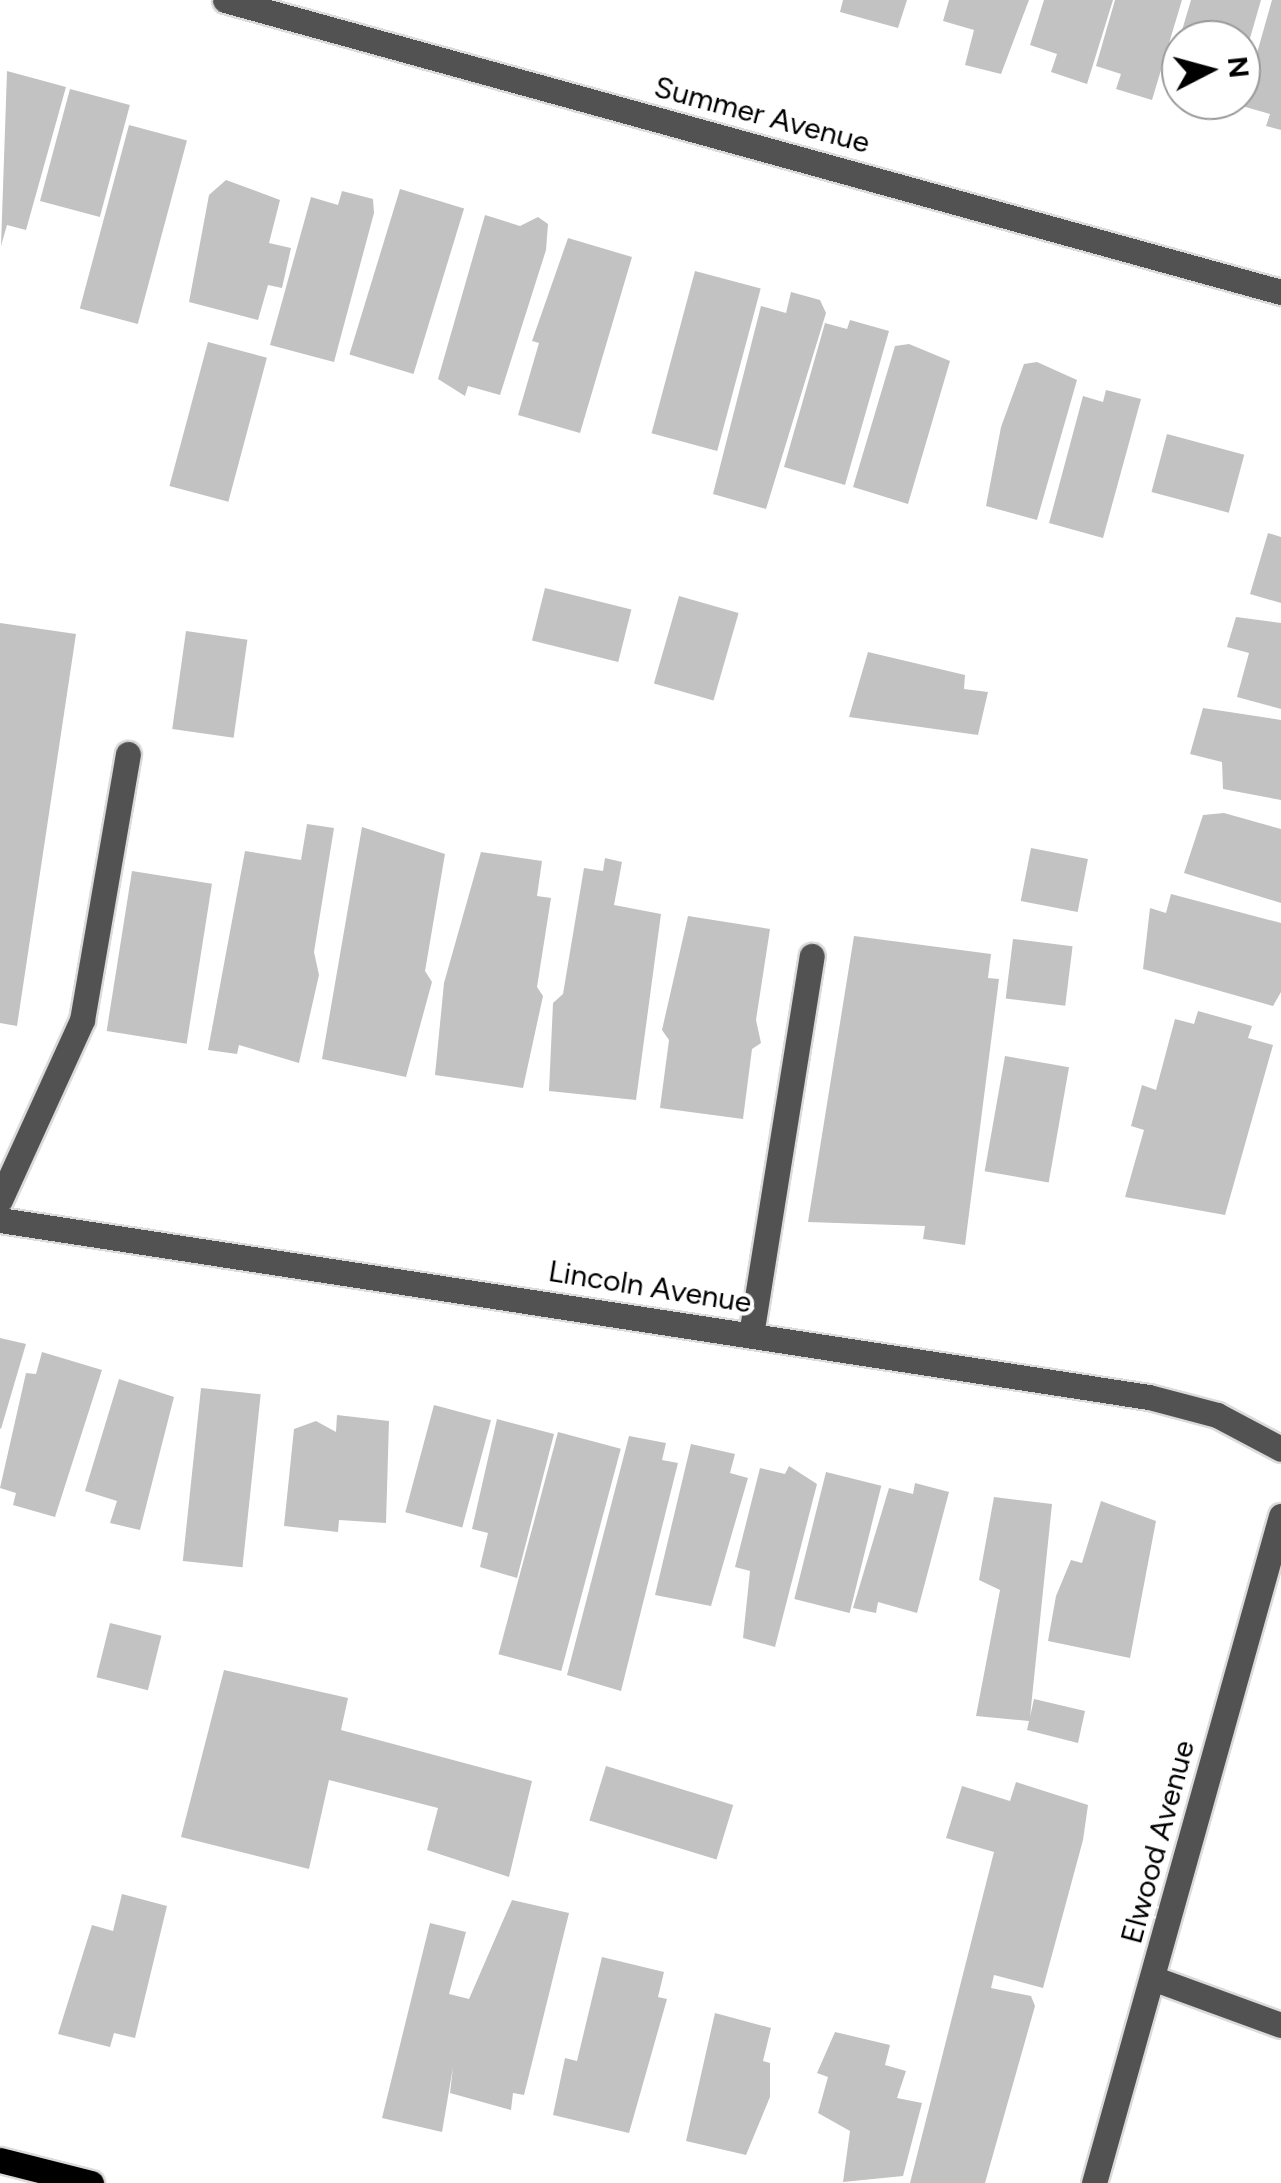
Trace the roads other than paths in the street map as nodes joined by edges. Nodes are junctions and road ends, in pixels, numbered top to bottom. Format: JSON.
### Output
{"nodes":[{"id":1,"x":225,"y":0,"type":"edge"},
{"id":2,"x":1281,"y":292,"type":"edge"},
{"id":3,"x":128,"y":754,"type":"dead end"},
{"id":4,"x":812,"y":956,"type":"dead end"},
{"id":5,"x":0,"y":1200,"type":"edge"},
{"id":6,"x":0,"y":1220,"type":"edge"},
{"id":7,"x":751,"y":1335,"type":"junction"},
{"id":8,"x":1281,"y":1449,"type":"edge"},
{"id":9,"x":1281,"y":1516,"type":"edge"},
{"id":10,"x":1155,"y":1979,"type":"junction"},
{"id":11,"x":1281,"y":2025,"type":"edge"},
{"id":12,"x":0,"y":2160,"type":"edge"},
{"id":13,"x":91,"y":2183,"type":"edge"},
{"id":14,"x":1094,"y":2183,"type":"edge"}],
"edges":[{"from":1,"to":2,"type":"street","name":"Summer Avenue"},
{"from":3,"to":5,"type":"street"},
{"from":4,"to":7,"type":"street"},
{"from":6,"to":7,"type":"street","name":"Lincoln Avenue"},
{"from":7,"to":8,"type":"street","name":"Lincoln Avenue"},
{"from":9,"to":10,"type":"street","name":"Elwood Avenue"},
{"from":10,"to":11,"type":"street"},
{"from":10,"to":14,"type":"street","name":"Elwood Avenue"},
{"from":12,"to":13,"type":"main road"}]}
